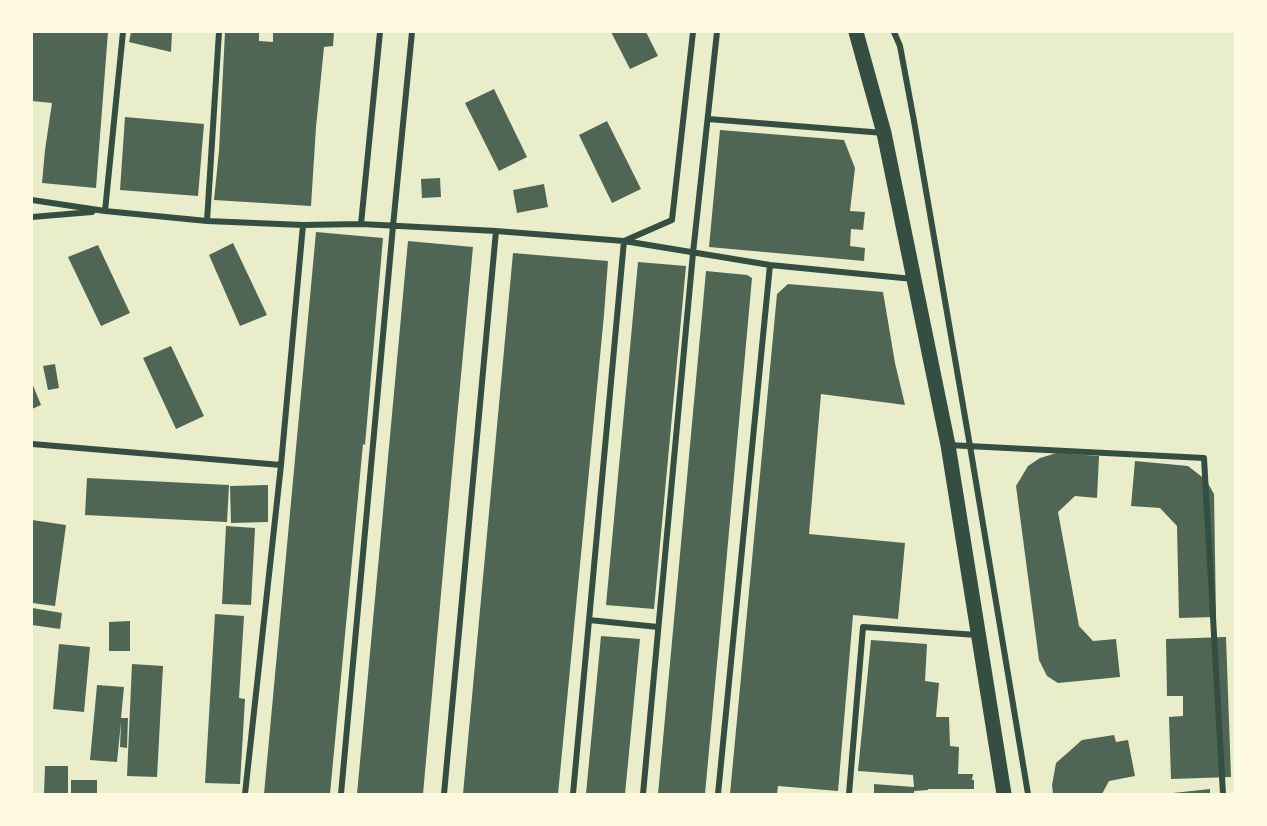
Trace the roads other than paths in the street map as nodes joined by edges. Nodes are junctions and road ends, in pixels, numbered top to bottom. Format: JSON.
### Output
{"nodes":[{"id":1,"x":123,"y":32,"type":"edge"},
{"id":2,"x":219,"y":32,"type":"edge"},
{"id":3,"x":380,"y":32,"type":"edge"},
{"id":4,"x":412,"y":32,"type":"edge"},
{"id":5,"x":693,"y":32,"type":"edge"},
{"id":6,"x":717,"y":32,"type":"edge"},
{"id":7,"x":856,"y":32,"type":"edge"},
{"id":8,"x":894,"y":32,"type":"edge"},
{"id":9,"x":708,"y":119,"type":"junction"},
{"id":10,"x":884,"y":133,"type":"junction"},
{"id":11,"x":32,"y":200,"type":"edge"},
{"id":12,"x":105,"y":212,"type":"junction"},
{"id":13,"x":32,"y":217,"type":"edge"},
{"id":14,"x":207,"y":221,"type":"junction"},
{"id":15,"x":361,"y":224,"type":"junction"},
{"id":16,"x":303,"y":225,"type":"junction"},
{"id":17,"x":393,"y":226,"type":"junction"},
{"id":18,"x":496,"y":231,"type":"junction"},
{"id":19,"x":624,"y":241,"type":"junction"},
{"id":20,"x":693,"y":253,"type":"junction"},
{"id":21,"x":770,"y":265,"type":"junction"},
{"id":22,"x":914,"y":279,"type":"junction"},
{"id":23,"x":32,"y":444,"type":"edge"},
{"id":24,"x":948,"y":445,"type":"junction"},
{"id":25,"x":970,"y":446,"type":"junction"},
{"id":26,"x":281,"y":465,"type":"junction"},
{"id":27,"x":589,"y":620,"type":"junction"},
{"id":28,"x":658,"y":627,"type":"junction"},
{"id":29,"x":977,"y":635,"type":"junction"},
{"id":30,"x":245,"y":795,"type":"edge"},
{"id":31,"x":341,"y":795,"type":"edge"},
{"id":32,"x":444,"y":795,"type":"edge"},
{"id":33,"x":573,"y":795,"type":"edge"},
{"id":34,"x":643,"y":795,"type":"edge"},
{"id":35,"x":718,"y":795,"type":"edge"},
{"id":36,"x":849,"y":795,"type":"edge"},
{"id":37,"x":1004,"y":795,"type":"edge"},
{"id":38,"x":1028,"y":795,"type":"edge"},
{"id":39,"x":1223,"y":795,"type":"edge"}],
"edges":[{"from":1,"to":12,"type":"street"},
{"from":2,"to":14,"type":"street"},
{"from":3,"to":15,"type":"street"},
{"from":4,"to":17,"type":"street"},
{"from":5,"to":19,"type":"street"},
{"from":6,"to":9,"type":"street"},
{"from":7,"to":10,"type":"main road"},
{"from":8,"to":25,"type":"street"},
{"from":9,"to":10,"type":"street"},
{"from":9,"to":20,"type":"street"},
{"from":10,"to":22,"type":"main road"},
{"from":11,"to":12,"type":"street"},
{"from":12,"to":13,"type":"street"},
{"from":12,"to":14,"type":"street"},
{"from":14,"to":16,"type":"street"},
{"from":15,"to":16,"type":"street"},
{"from":15,"to":17,"type":"street"},
{"from":16,"to":26,"type":"street"},
{"from":17,"to":18,"type":"street"},
{"from":17,"to":31,"type":"street"},
{"from":18,"to":19,"type":"street"},
{"from":18,"to":32,"type":"street"},
{"from":19,"to":20,"type":"street"},
{"from":19,"to":27,"type":"street"},
{"from":20,"to":21,"type":"street"},
{"from":20,"to":28,"type":"street"},
{"from":21,"to":22,"type":"street"},
{"from":21,"to":35,"type":"street"},
{"from":22,"to":24,"type":"main road"},
{"from":23,"to":26,"type":"street"},
{"from":24,"to":25,"type":"street"},
{"from":24,"to":29,"type":"main road"},
{"from":25,"to":38,"type":"street"},
{"from":25,"to":39,"type":"street"},
{"from":26,"to":30,"type":"street"},
{"from":27,"to":28,"type":"street"},
{"from":27,"to":33,"type":"street"},
{"from":28,"to":34,"type":"street"},
{"from":29,"to":36,"type":"street"},
{"from":29,"to":37,"type":"main road"}]}
